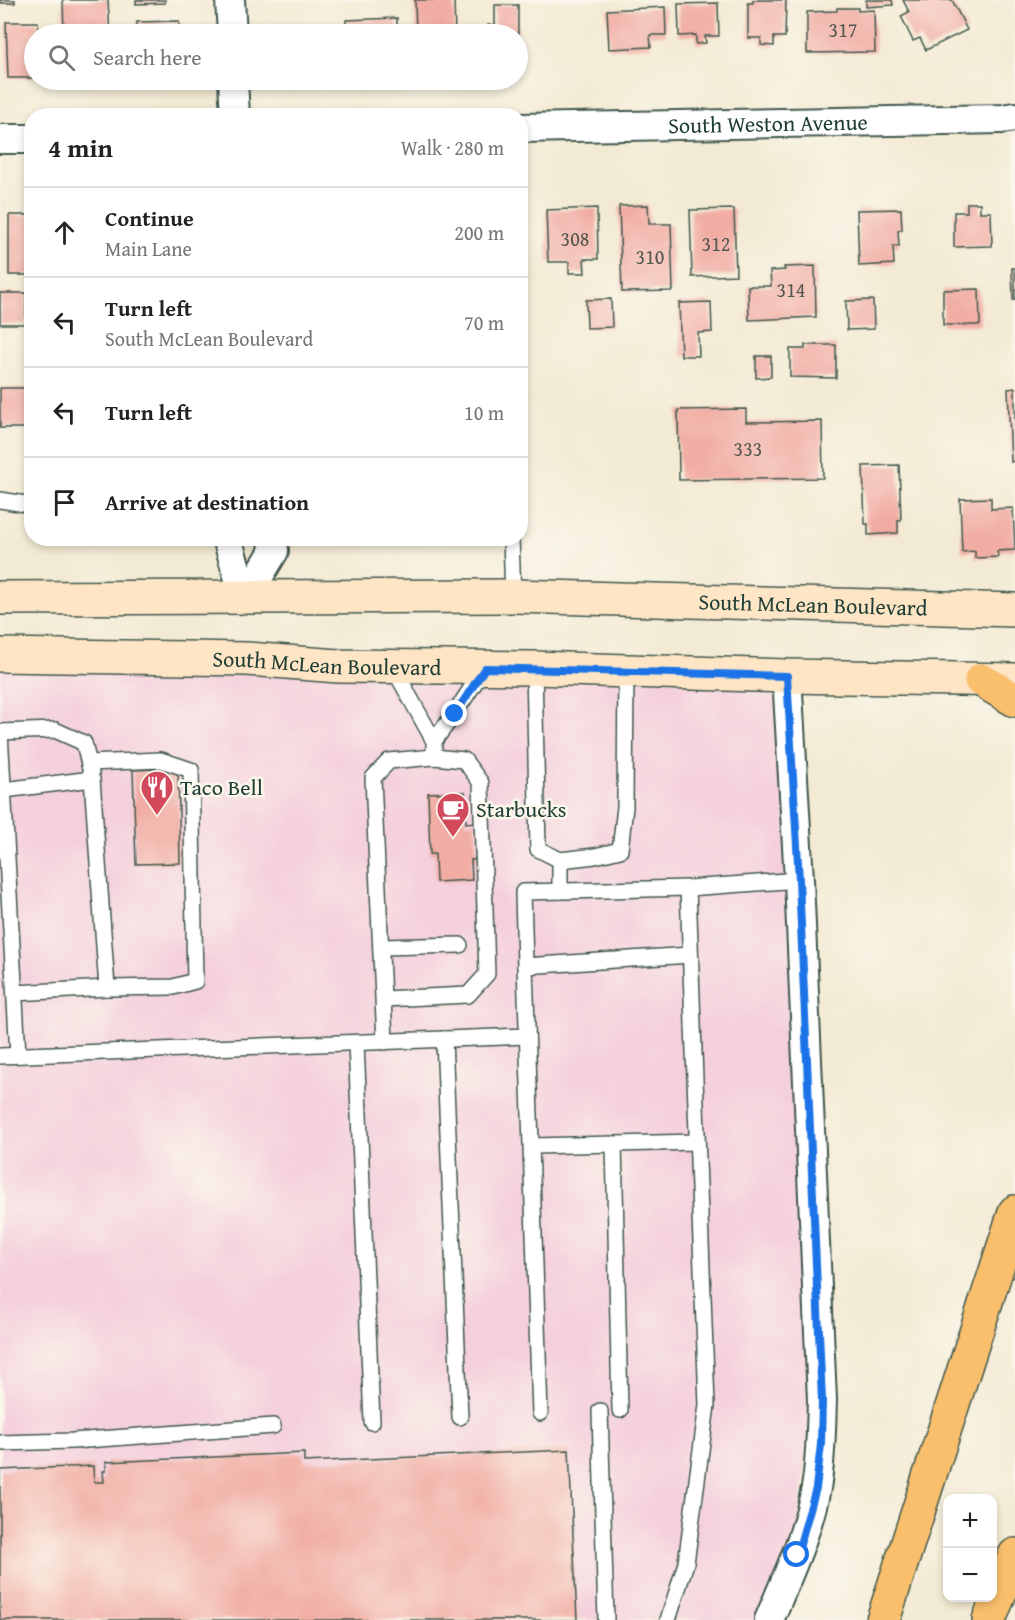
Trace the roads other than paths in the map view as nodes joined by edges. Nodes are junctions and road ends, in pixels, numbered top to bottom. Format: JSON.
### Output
{"nodes":[{"id":1,"x":230,"y":0,"type":"edge"},
{"id":2,"x":231,"y":24,"type":"edge"},
{"id":3,"x":233,"y":90,"type":"edge"},
{"id":4,"x":234,"y":108,"type":"edge"},
{"id":5,"x":1015,"y":117,"type":"edge"},
{"id":6,"x":528,"y":128,"type":"edge"},
{"id":7,"x":0,"y":139,"type":"edge"},
{"id":8,"x":24,"y":139,"type":"edge"},
{"id":9,"x":0,"y":500,"type":"edge"},
{"id":10,"x":24,"y":504,"type":"edge"},
{"id":11,"x":229,"y":546,"type":"edge"},
{"id":12,"x":274,"y":546,"type":"edge"},
{"id":13,"x":511,"y":546,"type":"edge"},
{"id":14,"x":513,"y":596,"type":"junction"},
{"id":15,"x":0,"y":598,"type":"edge"},
{"id":16,"x":245,"y":598,"type":"junction"},
{"id":17,"x":1015,"y":610,"type":"edge"},
{"id":18,"x":0,"y":655,"type":"edge"},
{"id":19,"x":393,"y":667,"type":"junction"},
{"id":20,"x":485,"y":668,"type":"junction"},
{"id":21,"x":534,"y":668,"type":"junction"},
{"id":22,"x":626,"y":671,"type":"junction"},
{"id":23,"x":787,"y":676,"type":"junction"},
{"id":24,"x":981,"y":680,"type":"junction"},
{"id":25,"x":1015,"y":680,"type":"edge"},
{"id":26,"x":1015,"y":700,"type":"edge"},
{"id":27,"x":0,"y":732,"type":"edge"},
{"id":28,"x":434,"y":741,"type":"junction"},
{"id":29,"x":434,"y":757,"type":"junction"},
{"id":30,"x":88,"y":763,"type":"junction"},
{"id":31,"x":92,"y":779,"type":"junction"},
{"id":32,"x":3,"y":790,"type":"junction"},
{"id":33,"x":560,"y":860,"type":"junction"},
{"id":34,"x":799,"y":880,"type":"junction"},
{"id":35,"x":688,"y":888,"type":"junction"},
{"id":36,"x":560,"y":891,"type":"junction"},
{"id":37,"x":5,"y":916,"type":"edge"},
{"id":38,"x":460,"y":945,"type":"dead end"},
{"id":39,"x":381,"y":947,"type":"junction"},
{"id":40,"x":690,"y":955,"type":"junction"},
{"id":41,"x":525,"y":966,"type":"junction"},
{"id":42,"x":107,"y":987,"type":"junction"},
{"id":43,"x":15,"y":993,"type":"junction"},
{"id":44,"x":383,"y":999,"type":"junction"},
{"id":45,"x":527,"y":1036,"type":"junction"},
{"id":46,"x":444,"y":1039,"type":"junction"},
{"id":47,"x":385,"y":1042,"type":"junction"},
{"id":48,"x":356,"y":1043,"type":"junction"},
{"id":49,"x":18,"y":1055,"type":"junction"},
{"id":50,"x":0,"y":1056,"type":"edge"},
{"id":51,"x":697,"y":1142,"type":"junction"},
{"id":52,"x":614,"y":1144,"type":"junction"},
{"id":53,"x":532,"y":1146,"type":"junction"},
{"id":54,"x":1015,"y":1212,"type":"edge"},
{"id":55,"x":620,"y":1410,"type":"dead end"},
{"id":56,"x":600,"y":1411,"type":"dead end"},
{"id":57,"x":540,"y":1413,"type":"dead end"},
{"id":58,"x":460,"y":1417,"type":"dead end"},
{"id":59,"x":372,"y":1422,"type":"dead end"},
{"id":60,"x":273,"y":1426,"type":"dead end"},
{"id":61,"x":0,"y":1443,"type":"edge"},
{"id":62,"x":1015,"y":1555,"type":"edge"},
{"id":63,"x":606,"y":1620,"type":"edge"},
{"id":64,"x":668,"y":1620,"type":"edge"},
{"id":65,"x":769,"y":1620,"type":"edge"},
{"id":66,"x":883,"y":1620,"type":"edge"},
{"id":67,"x":989,"y":1620,"type":"edge"}],
"edges":[{"from":1,"to":2,"type":"street"},
{"from":3,"to":4,"type":"street"},
{"from":5,"to":6,"type":"street","name":"South Weston Avenue"},
{"from":7,"to":8,"type":"street"},
{"from":9,"to":10,"type":"lane"},
{"from":11,"to":16,"type":"street"},
{"from":12,"to":16,"type":"street"},
{"from":13,"to":14,"type":"lane"},
{"from":14,"to":16,"type":"main road","name":"South McLean Boulevard"},
{"from":14,"to":17,"type":"main road","name":"South McLean Boulevard"},
{"from":15,"to":16,"type":"main road","name":"South McLean Boulevard"},
{"from":18,"to":19,"type":"main road","name":"South McLean Boulevard"},
{"from":19,"to":20,"type":"main road","name":"South McLean Boulevard"},
{"from":19,"to":28,"type":"lane"},
{"from":20,"to":21,"type":"main road","name":"South McLean Boulevard"},
{"from":20,"to":28,"type":"lane"},
{"from":21,"to":22,"type":"main road","name":"South McLean Boulevard"},
{"from":21,"to":33,"type":"lane"},
{"from":22,"to":23,"type":"main road","name":"South McLean Boulevard"},
{"from":22,"to":33,"type":"lane"},
{"from":23,"to":24,"type":"main road","name":"South McLean Boulevard"},
{"from":23,"to":34,"type":"street"},
{"from":24,"to":25,"type":"main road","name":"South McLean Boulevard"},
{"from":24,"to":26,"type":"highway"},
{"from":27,"to":30,"type":"lane"},
{"from":27,"to":32,"type":"lane"},
{"from":28,"to":29,"type":"lane"},
{"from":29,"to":39,"type":"lane"},
{"from":29,"to":44,"type":"lane"},
{"from":30,"to":31,"type":"lane"},
{"from":30,"to":42,"type":"lane"},
{"from":31,"to":32,"type":"lane"},
{"from":31,"to":42,"type":"lane"},
{"from":32,"to":37,"type":"lane"},
{"from":33,"to":36,"type":"lane"},
{"from":34,"to":35,"type":"lane"},
{"from":34,"to":65,"type":"street"},
{"from":35,"to":36,"type":"lane"},
{"from":35,"to":40,"type":"lane"},
{"from":36,"to":41,"type":"lane"},
{"from":37,"to":43,"type":"lane"},
{"from":38,"to":39,"type":"lane"},
{"from":39,"to":44,"type":"lane"},
{"from":40,"to":41,"type":"lane"},
{"from":40,"to":51,"type":"lane"},
{"from":41,"to":45,"type":"lane"},
{"from":42,"to":43,"type":"lane"},
{"from":43,"to":49,"type":"lane"},
{"from":44,"to":47,"type":"lane"},
{"from":45,"to":46,"type":"lane"},
{"from":45,"to":53,"type":"lane"},
{"from":46,"to":47,"type":"lane"},
{"from":46,"to":58,"type":"lane"},
{"from":47,"to":48,"type":"lane"},
{"from":48,"to":49,"type":"lane"},
{"from":48,"to":59,"type":"lane"},
{"from":49,"to":50,"type":"lane"},
{"from":51,"to":52,"type":"lane"},
{"from":51,"to":64,"type":"lane"},
{"from":52,"to":53,"type":"lane"},
{"from":52,"to":55,"type":"lane"},
{"from":53,"to":57,"type":"lane"},
{"from":54,"to":66,"type":"highway"},
{"from":56,"to":63,"type":"lane"},
{"from":60,"to":61,"type":"lane"},
{"from":62,"to":67,"type":"highway"}]}
